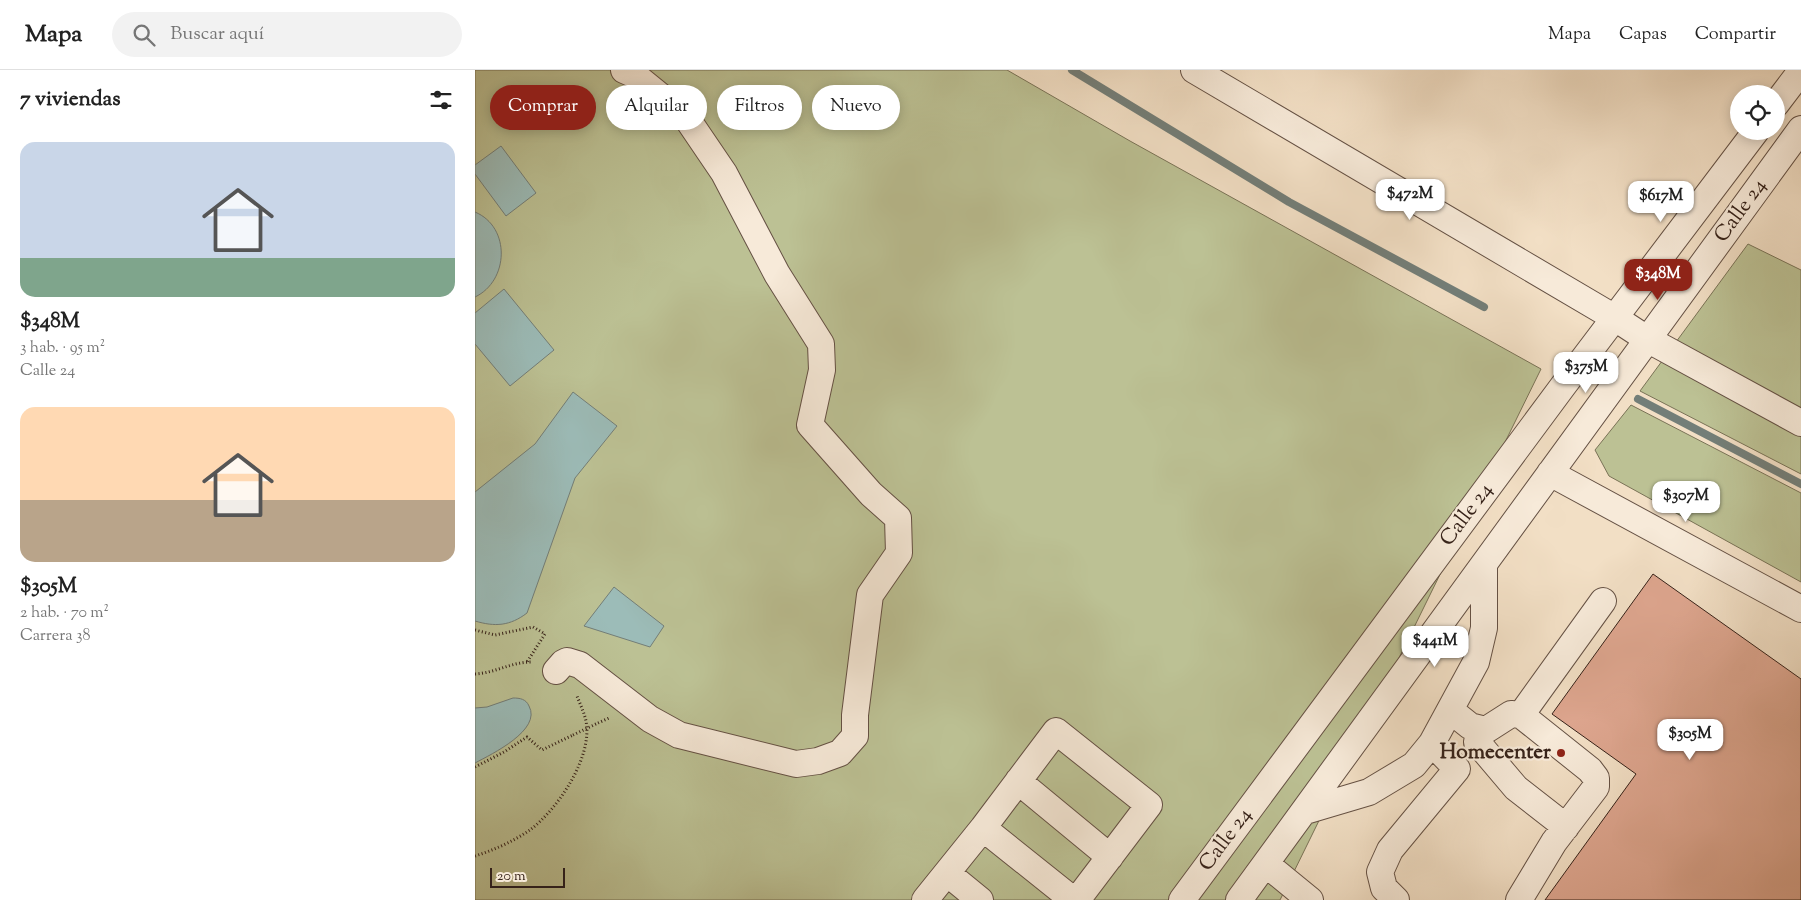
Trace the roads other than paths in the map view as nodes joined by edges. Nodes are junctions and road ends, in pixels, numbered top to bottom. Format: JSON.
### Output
{"nodes":[{"id":1,"x":624,"y":70,"type":"edge"},
{"id":2,"x":1194,"y":70,"type":"edge"},
{"id":3,"x":1801,"y":71,"type":"edge"},
{"id":4,"x":1785,"y":92,"type":"edge"},
{"id":5,"x":1801,"y":129,"type":"edge"},
{"id":6,"x":1749,"y":140,"type":"edge"},
{"id":7,"x":1659,"y":260,"type":"junction"},
{"id":8,"x":1694,"y":274,"type":"junction"},
{"id":9,"x":1615,"y":318,"type":"junction"},
{"id":10,"x":1647,"y":339,"type":"junction"},
{"id":11,"x":1548,"y":405,"type":"junction"},
{"id":12,"x":1801,"y":423,"type":"edge"},
{"id":13,"x":1581,"y":432,"type":"junction"},
{"id":14,"x":1550,"y":473,"type":"junction"},
{"id":15,"x":1484,"y":566,"type":"junction"},
{"id":16,"x":1603,"y":601,"type":"dead end"},
{"id":17,"x":1801,"y":609,"type":"edge"},
{"id":18,"x":556,"y":671,"type":"road end"},
{"id":19,"x":1450,"y":710,"type":"junction"},
{"id":20,"x":1521,"y":715,"type":"junction"},
{"id":21,"x":1481,"y":736,"type":"junction"},
{"id":22,"x":1432,"y":743,"type":"junction"},
{"id":23,"x":1457,"y":769,"type":"junction"},
{"id":24,"x":1018,"y":782,"type":"junction"},
{"id":25,"x":1305,"y":811,"type":"junction"},
{"id":26,"x":1566,"y":826,"type":"junction"},
{"id":27,"x":983,"y":828,"type":"junction"},
{"id":28,"x":1110,"y":857,"type":"junction"},
{"id":29,"x":1266,"y":864,"type":"junction"},
{"id":30,"x":947,"y":873,"type":"junction"},
{"id":31,"x":925,"y":900,"type":"edge"},
{"id":32,"x":980,"y":900,"type":"edge"},
{"id":33,"x":1073,"y":900,"type":"edge"},
{"id":34,"x":1077,"y":900,"type":"edge"},
{"id":35,"x":1182,"y":900,"type":"edge"},
{"id":36,"x":1239,"y":900,"type":"edge"},
{"id":37,"x":1311,"y":900,"type":"edge"},
{"id":38,"x":1396,"y":900,"type":"edge"},
{"id":39,"x":1519,"y":900,"type":"edge"}],
"edges":[{"from":1,"to":18,"type":"street"},
{"from":2,"to":9,"type":"street"},
{"from":3,"to":4,"type":"street"},
{"from":5,"to":8,"type":"street","name":"Calle 24"},
{"from":6,"to":7,"type":"street","name":"Calle 24"},
{"from":7,"to":8,"type":"street"},
{"from":7,"to":9,"type":"street","name":"Calle 24"},
{"from":8,"to":10,"type":"street","name":"Calle 24"},
{"from":9,"to":10,"type":"street"},
{"from":9,"to":11,"type":"street","name":"Calle 24"},
{"from":10,"to":12,"type":"street"},
{"from":10,"to":13,"type":"street","name":"Calle 24"},
{"from":11,"to":13,"type":"street"},
{"from":11,"to":35,"type":"street","name":"Calle 24"},
{"from":13,"to":14,"type":"street","name":"Calle 24"},
{"from":14,"to":15,"type":"street","name":"Calle 24"},
{"from":14,"to":17,"type":"street"},
{"from":15,"to":19,"type":"street"},
{"from":15,"to":25,"type":"street","name":"Calle 24"},
{"from":16,"to":20,"type":"street"},
{"from":19,"to":21,"type":"street"},
{"from":19,"to":22,"type":"street"},
{"from":20,"to":21,"type":"street"},
{"from":20,"to":26,"type":"street"},
{"from":21,"to":23,"type":"street"},
{"from":21,"to":26,"type":"street"},
{"from":22,"to":23,"type":"street"},
{"from":22,"to":25,"type":"street"},
{"from":23,"to":38,"type":"street"},
{"from":24,"to":27,"type":"street"},
{"from":24,"to":28,"type":"street"},
{"from":24,"to":28,"type":"street"},
{"from":25,"to":29,"type":"street","name":"Calle 24"},
{"from":26,"to":39,"type":"street"},
{"from":27,"to":30,"type":"street"},
{"from":27,"to":33,"type":"street"},
{"from":28,"to":34,"type":"street"},
{"from":29,"to":36,"type":"street","name":"Calle 24"},
{"from":29,"to":37,"type":"street"},
{"from":30,"to":31,"type":"street"},
{"from":30,"to":32,"type":"street"}]}
